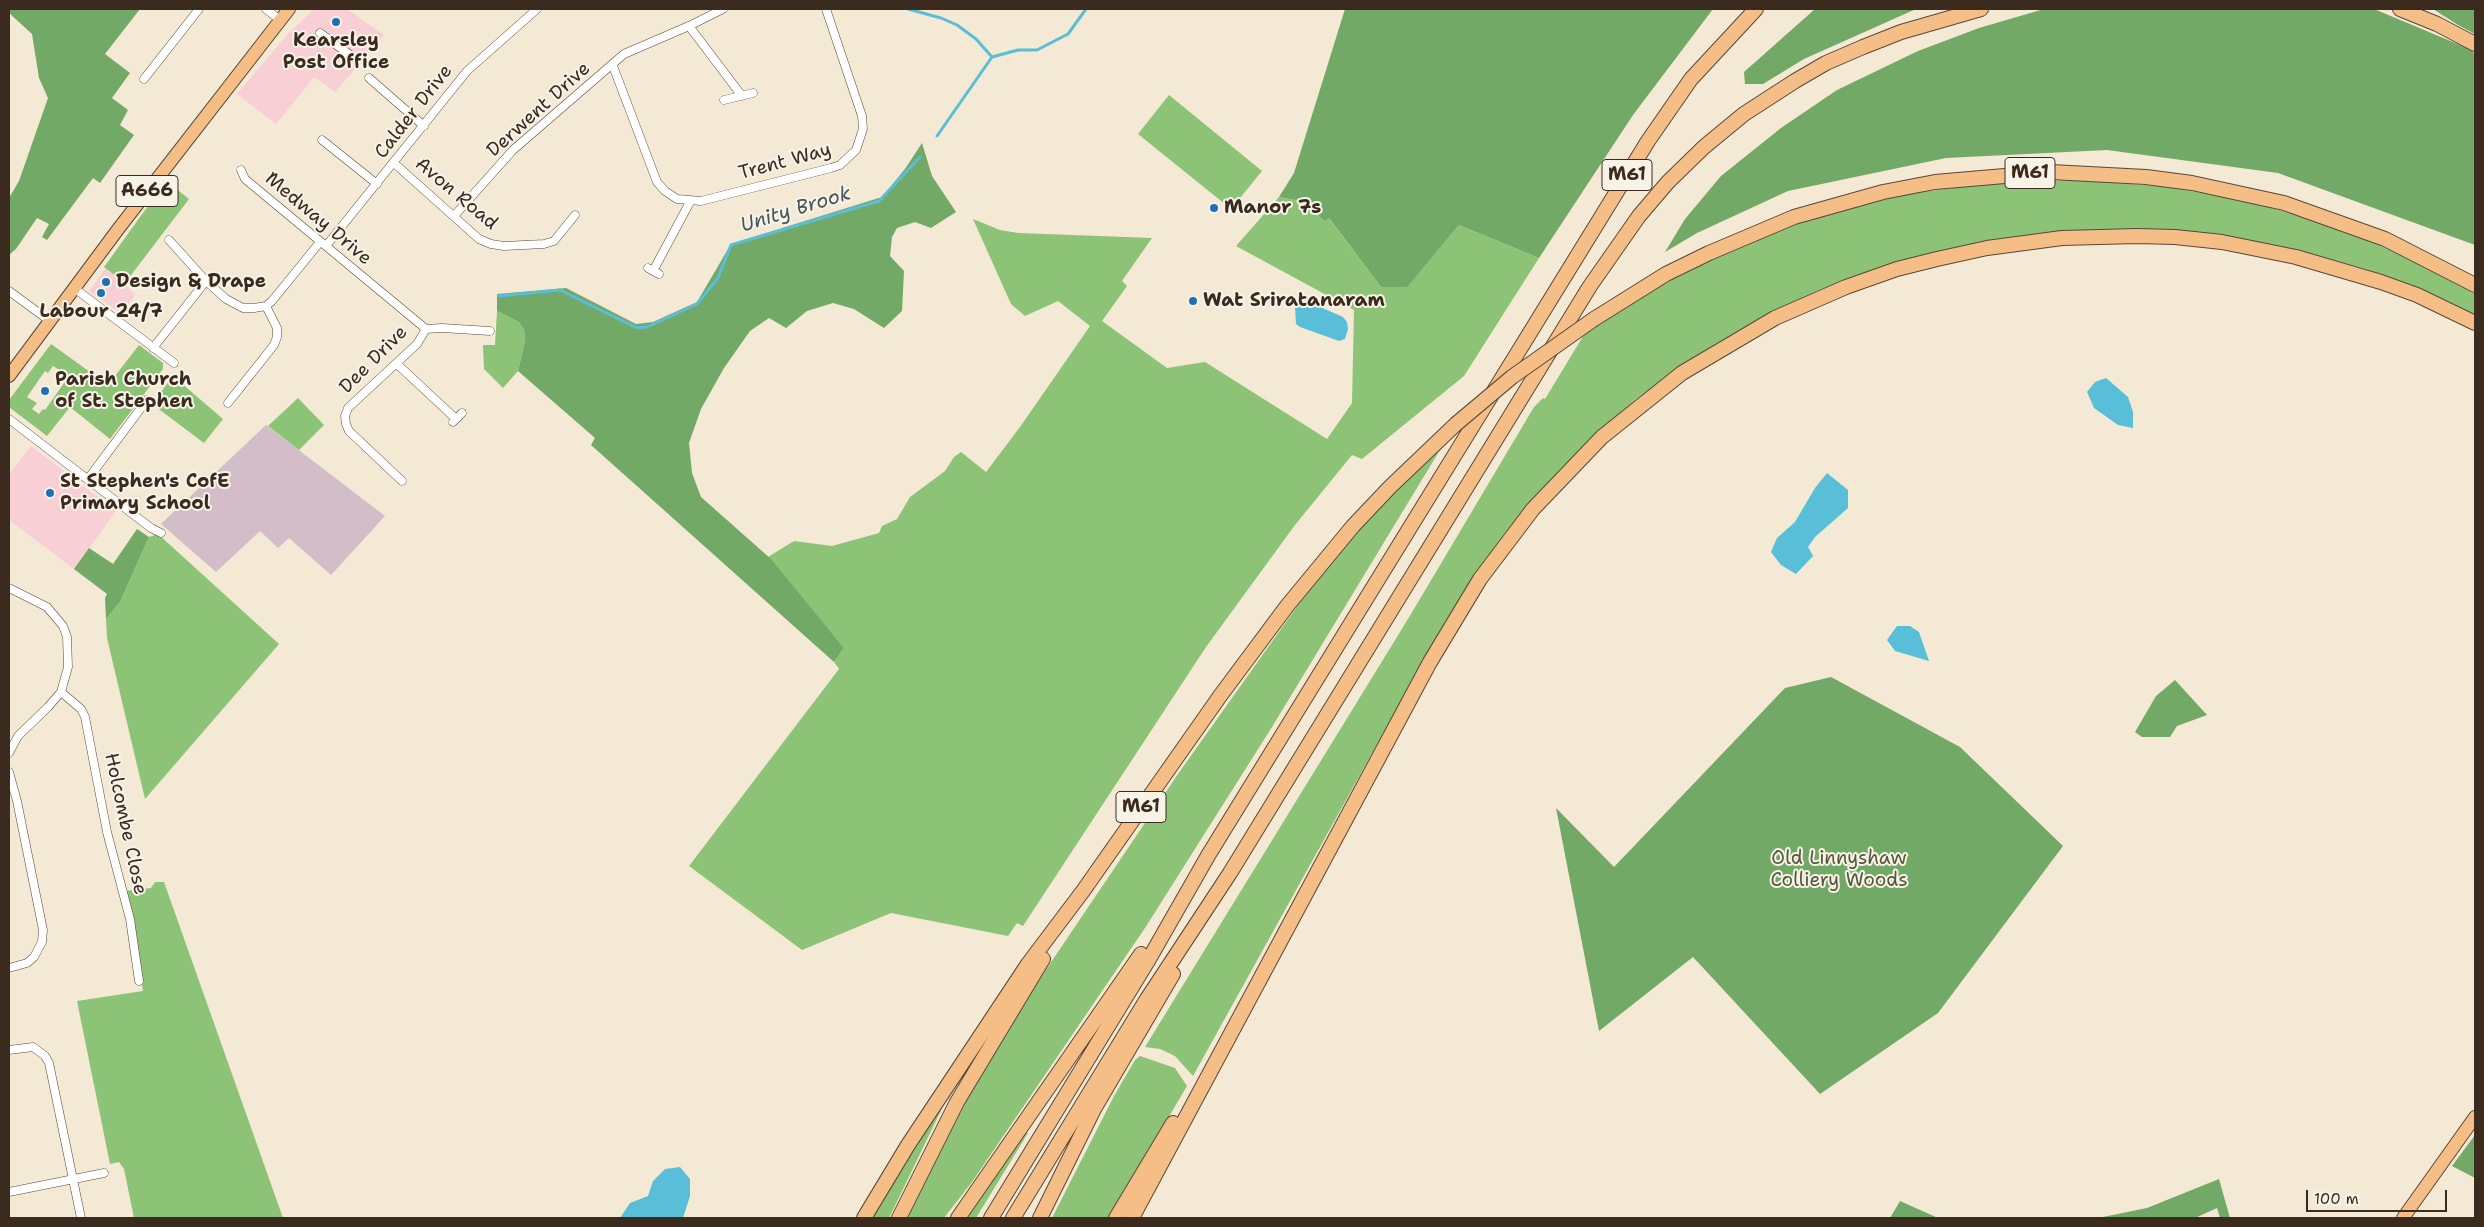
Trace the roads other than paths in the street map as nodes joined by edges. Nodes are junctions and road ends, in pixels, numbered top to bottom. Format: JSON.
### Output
{"nodes":[{"id":1,"x":199,"y":9,"type":"edge"},
{"id":2,"x":266,"y":9,"type":"edge"},
{"id":3,"x":290,"y":9,"type":"edge"},
{"id":4,"x":537,"y":9,"type":"edge"},
{"id":5,"x":723,"y":9,"type":"edge"},
{"id":6,"x":826,"y":9,"type":"edge"},
{"id":7,"x":1756,"y":9,"type":"edge"},
{"id":8,"x":1981,"y":9,"type":"edge"},
{"id":9,"x":2400,"y":9,"type":"edge"},
{"id":10,"x":280,"y":20,"type":"junction"},
{"id":11,"x":689,"y":26,"type":"junction"},
{"id":12,"x":320,"y":33,"type":"dead end"},
{"id":13,"x":2475,"y":44,"type":"edge"},
{"id":14,"x":353,"y":57,"type":"dead end"},
{"id":15,"x":613,"y":66,"type":"junction"},
{"id":16,"x":369,"y":78,"type":"dead end"},
{"id":17,"x":144,"y":79,"type":"dead end"},
{"id":18,"x":753,"y":93,"type":"dead end"},
{"id":19,"x":742,"y":96,"type":"junction"},
{"id":20,"x":724,"y":100,"type":"dead end"},
{"id":21,"x":424,"y":126,"type":"junction"},
{"id":22,"x":322,"y":140,"type":"dead end"},
{"id":23,"x":394,"y":163,"type":"junction"},
{"id":24,"x":241,"y":170,"type":"dead end"},
{"id":25,"x":376,"y":184,"type":"junction"},
{"id":26,"x":690,"y":202,"type":"junction"},
{"id":27,"x":575,"y":215,"type":"dead end"},
{"id":28,"x":454,"y":216,"type":"junction"},
{"id":29,"x":168,"y":240,"type":"dead end"},
{"id":30,"x":323,"y":244,"type":"junction"},
{"id":31,"x":653,"y":271,"type":"dead end"},
{"id":32,"x":206,"y":281,"type":"junction"},
{"id":33,"x":2475,"y":286,"type":"edge"},
{"id":34,"x":74,"y":288,"type":"junction"},
{"id":35,"x":9,"y":291,"type":"edge"},
{"id":36,"x":266,"y":306,"type":"junction"},
{"id":37,"x":50,"y":322,"type":"junction"},
{"id":38,"x":2475,"y":323,"type":"edge"},
{"id":39,"x":426,"y":329,"type":"junction"},
{"id":40,"x":490,"y":340,"type":"dead end"},
{"id":41,"x":153,"y":348,"type":"junction"},
{"id":42,"x":174,"y":364,"type":"dead end"},
{"id":43,"x":397,"y":364,"type":"junction"},
{"id":44,"x":9,"y":376,"type":"edge"},
{"id":45,"x":147,"y":400,"type":"dead end"},
{"id":46,"x":228,"y":403,"type":"dead end"},
{"id":47,"x":462,"y":413,"type":"dead end"},
{"id":48,"x":9,"y":419,"type":"edge"},
{"id":49,"x":88,"y":479,"type":"junction"},
{"id":50,"x":401,"y":482,"type":"dead end"},
{"id":51,"x":161,"y":533,"type":"dead end"},
{"id":52,"x":9,"y":588,"type":"edge"},
{"id":53,"x":61,"y":692,"type":"junction"},
{"id":54,"x":9,"y":753,"type":"edge"},
{"id":55,"x":9,"y":772,"type":"edge"},
{"id":56,"x":11,"y":789,"type":"edge"},
{"id":57,"x":1209,"y":854,"type":"junction"},
{"id":58,"x":1230,"y":873,"type":"junction"},
{"id":59,"x":1083,"y":891,"type":"junction"},
{"id":60,"x":1306,"y":893,"type":"junction"},
{"id":61,"x":9,"y":968,"type":"edge"},
{"id":62,"x":129,"y":975,"type":"dead end"},
{"id":63,"x":9,"y":1050,"type":"edge"},
{"id":64,"x":2475,"y":1117,"type":"edge"},
{"id":65,"x":104,"y":1173,"type":"dead end"},
{"id":66,"x":73,"y":1179,"type":"junction"},
{"id":67,"x":9,"y":1192,"type":"edge"},
{"id":68,"x":81,"y":1218,"type":"edge"},
{"id":69,"x":864,"y":1218,"type":"edge"},
{"id":70,"x":899,"y":1218,"type":"edge"},
{"id":71,"x":958,"y":1218,"type":"edge"},
{"id":72,"x":991,"y":1218,"type":"edge"},
{"id":73,"x":1013,"y":1218,"type":"edge"},
{"id":74,"x":1040,"y":1218,"type":"edge"},
{"id":75,"x":1116,"y":1218,"type":"edge"},
{"id":76,"x":1132,"y":1218,"type":"edge"},
{"id":77,"x":2403,"y":1218,"type":"edge"}],
"edges":[{"from":1,"to":17,"type":"street"},
{"from":2,"to":10,"type":"street"},
{"from":3,"to":10,"type":"main road","number":"A666"},
{"from":4,"to":21,"type":"street","name":"Calder Drive"},
{"from":5,"to":11,"type":"street"},
{"from":6,"to":26,"type":"street","name":"Trent Way"},
{"from":7,"to":57,"type":"highway","number":"M61"},
{"from":8,"to":58,"type":"highway","number":"M61"},
{"from":9,"to":13,"type":"highway"},
{"from":10,"to":34,"type":"main road","number":"A666"},
{"from":11,"to":15,"type":"street","name":"Derwent Drive"},
{"from":11,"to":19,"type":"street"},
{"from":12,"to":14,"type":"street"},
{"from":15,"to":26,"type":"street"},
{"from":15,"to":28,"type":"street","name":"Derwent Drive"},
{"from":16,"to":21,"type":"street"},
{"from":18,"to":19,"type":"street"},
{"from":19,"to":20,"type":"street"},
{"from":21,"to":23,"type":"street","name":"Calder Drive"},
{"from":22,"to":25,"type":"street"},
{"from":23,"to":25,"type":"street","name":"Calder Drive"},
{"from":23,"to":28,"type":"street","name":"Avon Road"},
{"from":24,"to":30,"type":"street","name":"Medway Drive"},
{"from":25,"to":30,"type":"street","name":"Calder Drive"},
{"from":26,"to":31,"type":"street"},
{"from":27,"to":28,"type":"street","name":"Avon Road"},
{"from":29,"to":32,"type":"street"},
{"from":30,"to":36,"type":"street","name":"Calder Drive"},
{"from":30,"to":39,"type":"street","name":"Medway Drive"},
{"from":32,"to":36,"type":"street"},
{"from":32,"to":41,"type":"street"},
{"from":33,"to":59,"type":"highway","number":"M61","bridge":true},
{"from":34,"to":37,"type":"main road","number":"A666"},
{"from":34,"to":41,"type":"street"},
{"from":35,"to":37,"type":"street"},
{"from":36,"to":46,"type":"street"},
{"from":37,"to":44,"type":"main road","number":"A666"},
{"from":38,"to":60,"type":"highway"},
{"from":39,"to":40,"type":"street"},
{"from":39,"to":43,"type":"street","name":"Dee Drive"},
{"from":41,"to":42,"type":"street"},
{"from":43,"to":47,"type":"street"},
{"from":43,"to":50,"type":"street","name":"Dee Drive"},
{"from":45,"to":49,"type":"street"},
{"from":48,"to":49,"type":"street"},
{"from":49,"to":51,"type":"street"},
{"from":52,"to":53,"type":"street"},
{"from":53,"to":54,"type":"street"},
{"from":53,"to":62,"type":"street","name":"Holcombe Close"},
{"from":55,"to":56,"type":"street"},
{"from":56,"to":61,"type":"street"},
{"from":57,"to":71,"type":"highway","number":"M61"},
{"from":57,"to":72,"type":"highway","number":"M61"},
{"from":58,"to":73,"type":"highway","number":"M61"},
{"from":58,"to":74,"type":"highway","number":"M61"},
{"from":59,"to":69,"type":"highway","number":"M61"},
{"from":59,"to":70,"type":"highway","number":"M61"},
{"from":60,"to":75,"type":"highway"},
{"from":60,"to":76,"type":"highway"},
{"from":63,"to":66,"type":"street"},
{"from":64,"to":77,"type":"main road"},
{"from":65,"to":66,"type":"street"},
{"from":66,"to":67,"type":"street"},
{"from":66,"to":68,"type":"street"}]}
